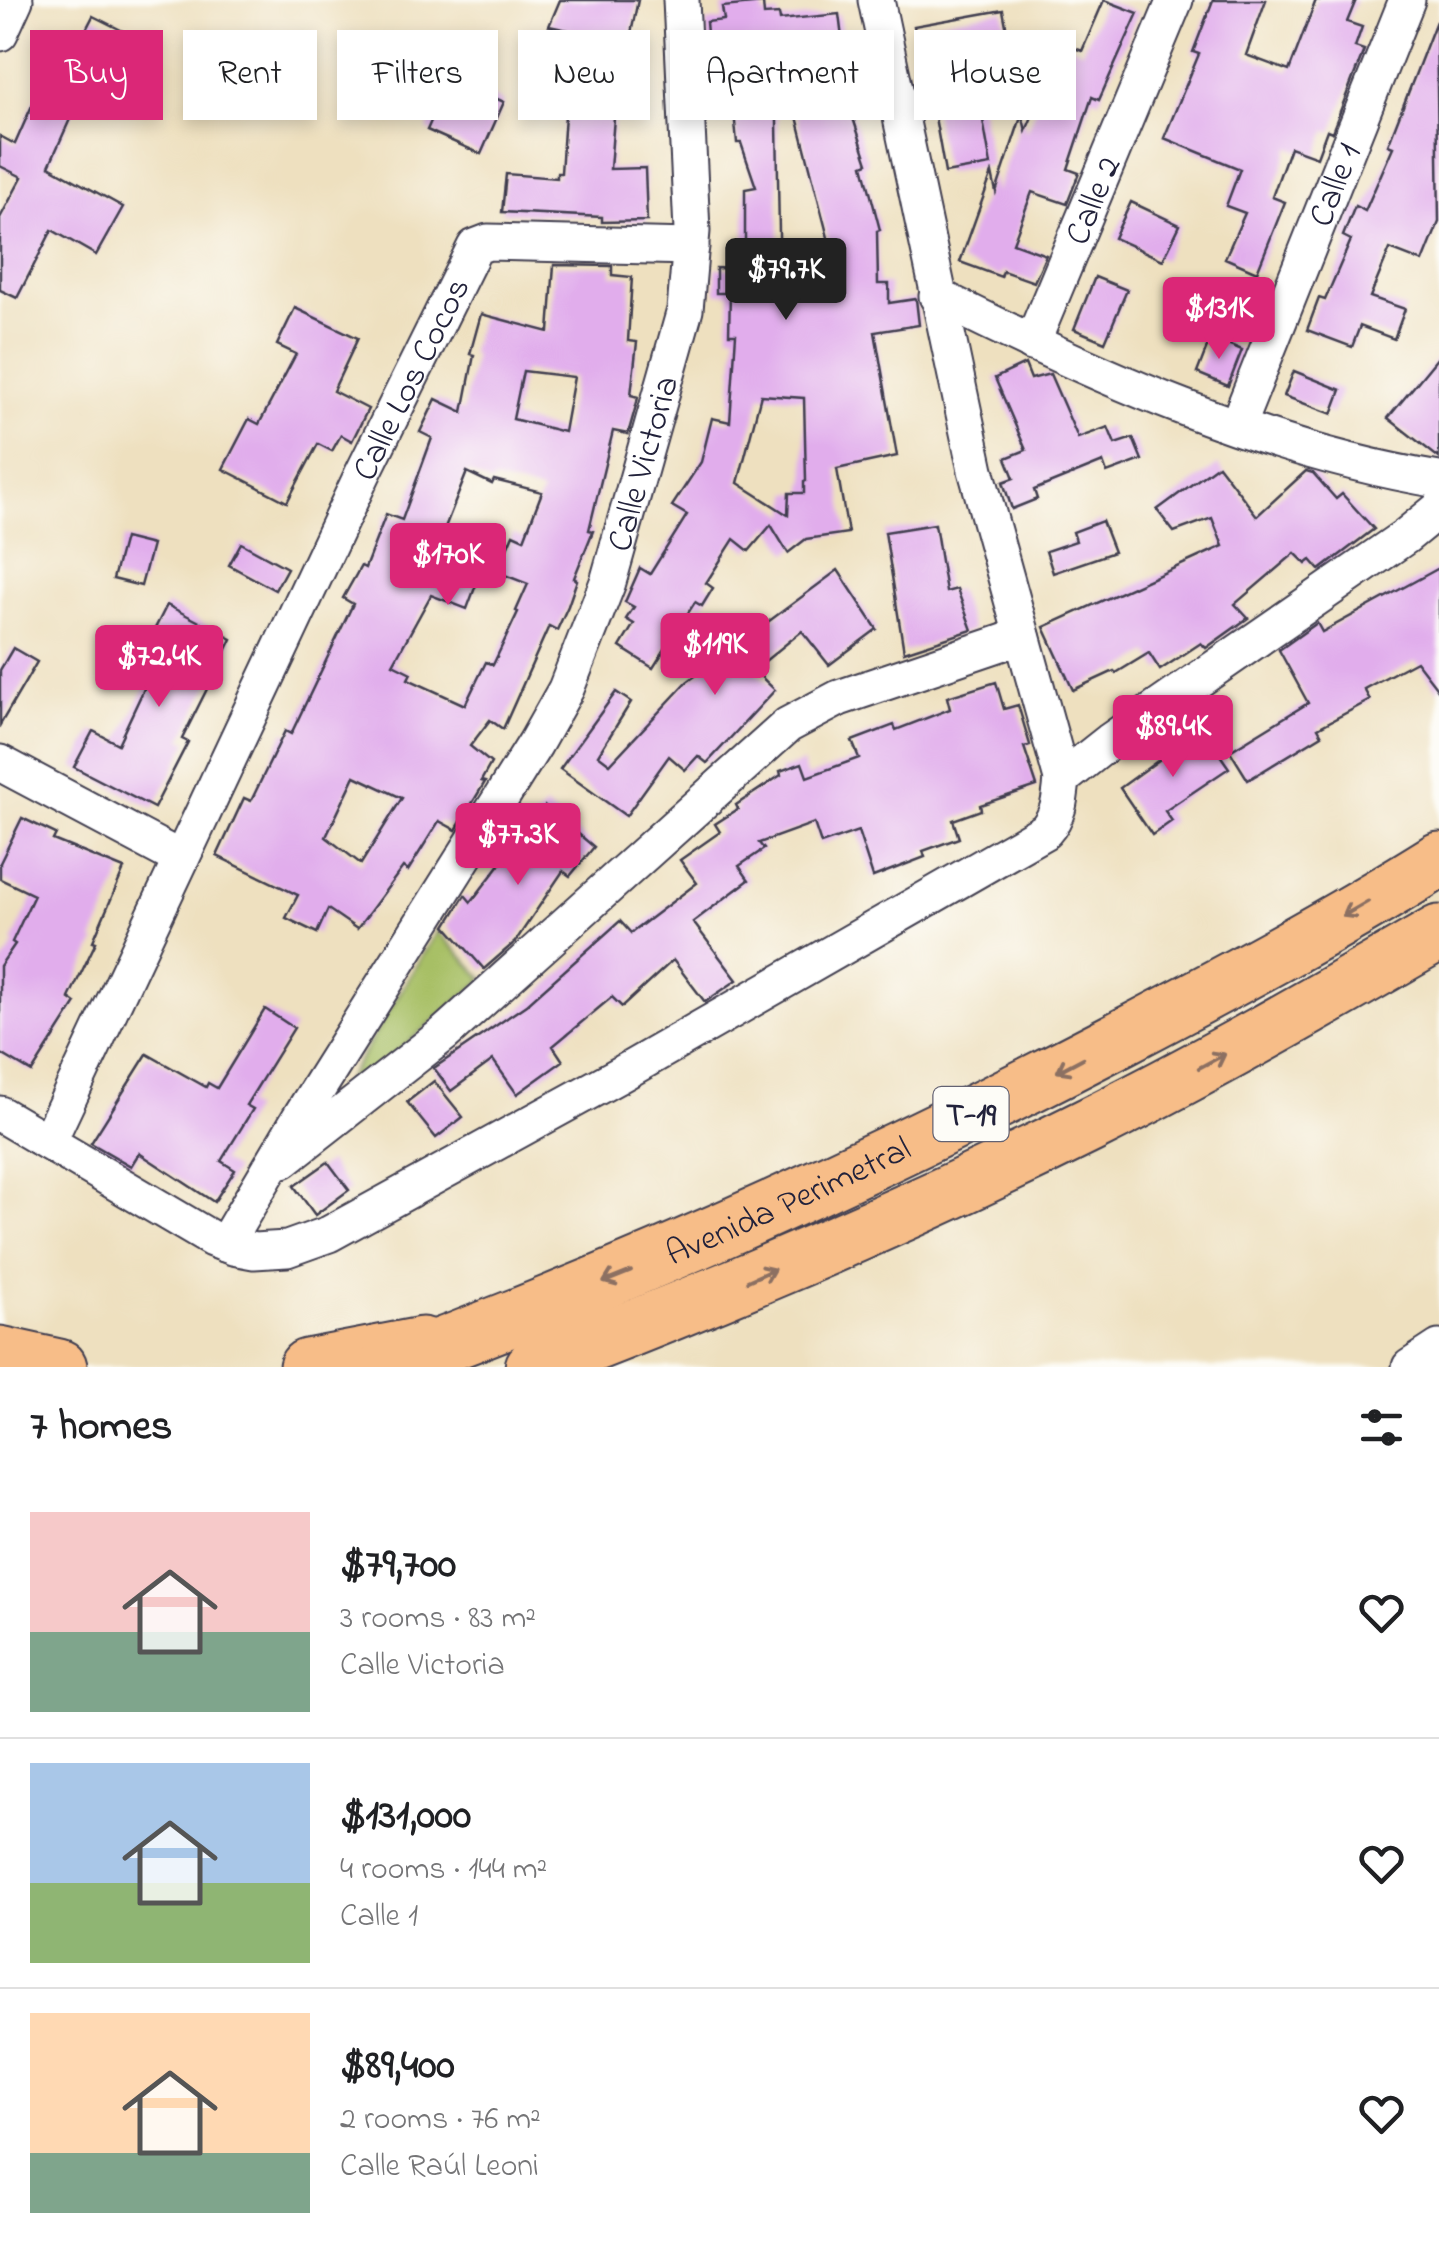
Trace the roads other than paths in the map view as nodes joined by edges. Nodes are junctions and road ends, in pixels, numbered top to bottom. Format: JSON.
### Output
{"nodes":[{"id":1,"x":15,"y":0,"type":"edge"},
{"id":2,"x":681,"y":0,"type":"edge"},
{"id":3,"x":876,"y":0,"type":"edge"},
{"id":4,"x":1176,"y":0,"type":"edge"},
{"id":5,"x":1406,"y":0,"type":"edge"},
{"id":6,"x":0,"y":33,"type":"edge"},
{"id":7,"x":691,"y":247,"type":"junction"},
{"id":8,"x":937,"y":296,"type":"junction"},
{"id":9,"x":1032,"y":343,"type":"junction"},
{"id":10,"x":1238,"y":426,"type":"junction"},
{"id":11,"x":1439,"y":480,"type":"edge"},
{"id":12,"x":1439,"y":509,"type":"edge"},
{"id":13,"x":1022,"y":636,"type":"junction"},
{"id":14,"x":0,"y":763,"type":"edge"},
{"id":15,"x":1062,"y":779,"type":"junction"},
{"id":16,"x":182,"y":859,"type":"junction"},
{"id":17,"x":1439,"y":860,"type":"edge"},
{"id":18,"x":1439,"y":933,"type":"edge"},
{"id":19,"x":0,"y":1114,"type":"edge"},
{"id":20,"x":48,"y":1142,"type":"junction"},
{"id":21,"x":266,"y":1173,"type":"junction"},
{"id":22,"x":225,"y":1244,"type":"junction"},
{"id":23,"x":672,"y":1314,"type":"junction"},
{"id":24,"x":484,"y":1330,"type":"junction"},
{"id":25,"x":1439,"y":1348,"type":"edge"},
{"id":26,"x":0,"y":1354,"type":"edge"},
{"id":27,"x":58,"y":1367,"type":"edge"},
{"id":28,"x":306,"y":1367,"type":"edge"},
{"id":29,"x":386,"y":1367,"type":"edge"},
{"id":30,"x":533,"y":1367,"type":"edge"},
{"id":31,"x":570,"y":1367,"type":"edge"},
{"id":32,"x":1410,"y":1367,"type":"edge"}],
"edges":[{"from":1,"to":6,"type":"street"},
{"from":2,"to":7,"type":"street","name":"Calle Victoria"},
{"from":3,"to":8,"type":"street"},
{"from":4,"to":9,"type":"street","name":"Calle 2"},
{"from":5,"to":10,"type":"street","name":"Calle 1"},
{"from":7,"to":16,"type":"street","name":"Calle Los Cocos"},
{"from":7,"to":21,"type":"street","name":"Calle Victoria"},
{"from":8,"to":9,"type":"street"},
{"from":8,"to":13,"type":"street"},
{"from":9,"to":10,"type":"street"},
{"from":10,"to":11,"type":"street"},
{"from":12,"to":15,"type":"street"},
{"from":13,"to":15,"type":"street"},
{"from":13,"to":21,"type":"street"},
{"from":14,"to":16,"type":"street"},
{"from":15,"to":22,"type":"street"},
{"from":16,"to":20,"type":"street","name":"Calle Los Cocos"},
{"from":17,"to":24,"type":"highway","name":"Avenida Perimetral","number":"T-19","one_way":true},
{"from":23,"to":18,"type":"highway","name":"Avenida Perimetral","number":"T-19","one_way":true},
{"from":19,"to":20,"type":"street"},
{"from":20,"to":22,"type":"street"},
{"from":21,"to":22,"type":"street","name":"Calle Victoria"},
{"from":23,"to":30,"type":"highway","name":"Avenida Perimetral","number":"T-19"},
{"from":23,"to":31,"type":"highway"},
{"from":24,"to":28,"type":"highway"},
{"from":24,"to":29,"type":"highway","name":"Avenida Perimetral","number":"T-19"},
{"from":25,"to":32,"type":"street"},
{"from":26,"to":27,"type":"highway"}]}
